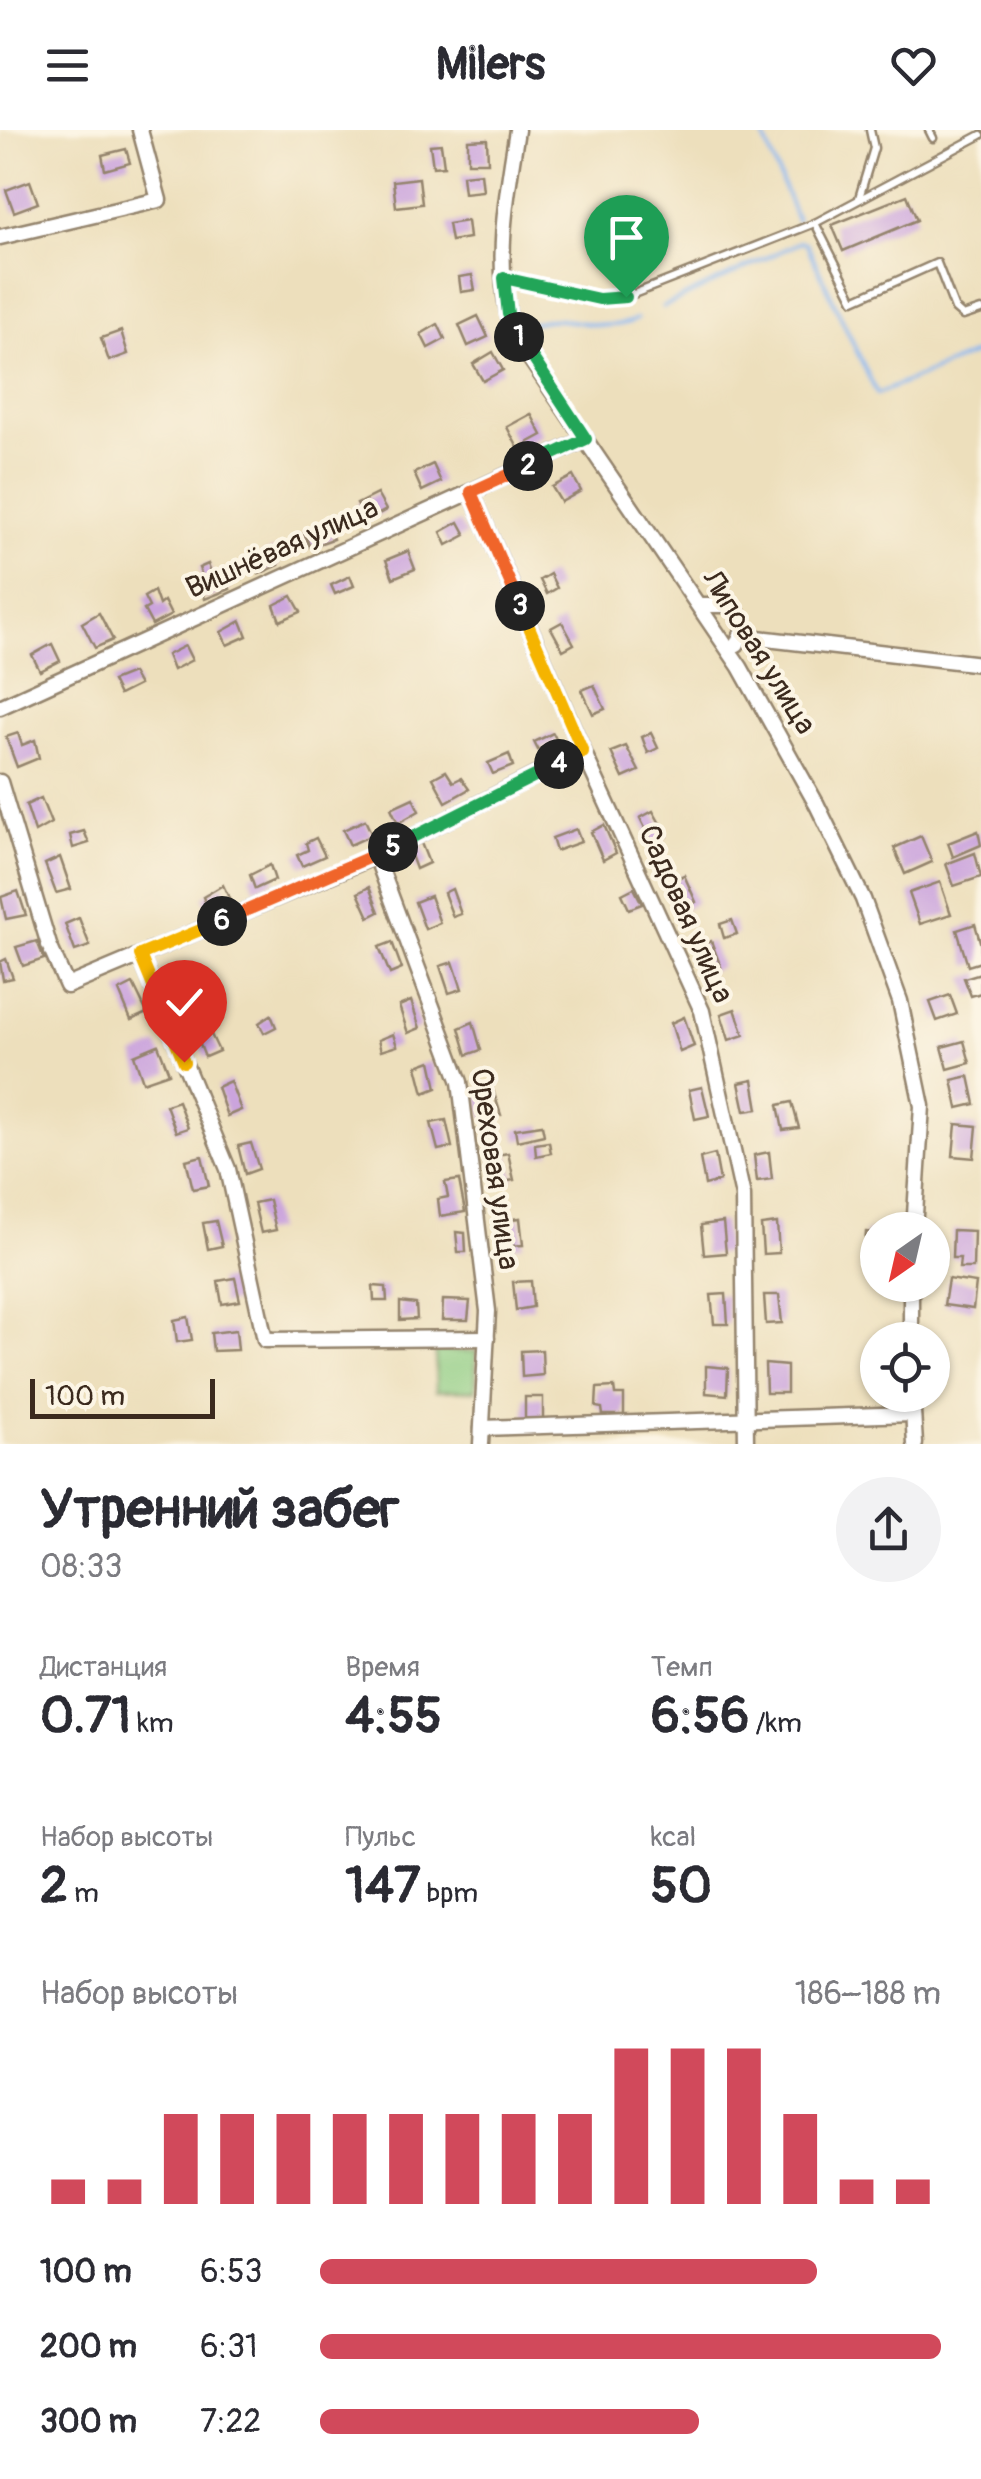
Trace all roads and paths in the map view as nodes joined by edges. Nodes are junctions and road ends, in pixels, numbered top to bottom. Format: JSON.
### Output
{"nodes":[{"id":1,"x":140,"y":130,"type":"edge"},
{"id":2,"x":517,"y":130,"type":"edge"},
{"id":3,"x":870,"y":130,"type":"edge"},
{"id":4,"x":981,"y":135,"type":"edge"},
{"id":5,"x":859,"y":199,"type":"junction"},
{"id":6,"x":815,"y":223,"type":"junction"},
{"id":7,"x":0,"y":236,"type":"edge"},
{"id":8,"x":504,"y":278,"type":"junction"},
{"id":9,"x":981,"y":310,"type":"edge"},
{"id":10,"x":586,"y":439,"type":"junction"},
{"id":11,"x":471,"y":492,"type":"junction"},
{"id":12,"x":699,"y":605,"type":"junction"},
{"id":13,"x":741,"y":636,"type":"junction"},
{"id":14,"x":730,"y":652,"type":"junction"},
{"id":15,"x":981,"y":664,"type":"edge"},
{"id":16,"x":0,"y":707,"type":"edge"},
{"id":17,"x":583,"y":752,"type":"junction"},
{"id":18,"x":0,"y":782,"type":"edge"},
{"id":19,"x":376,"y":856,"type":"junction"},
{"id":20,"x":140,"y":955,"type":"junction"},
{"id":21,"x":915,"y":1212,"type":"edge"},
{"id":22,"x":486,"y":1338,"type":"junction"},
{"id":23,"x":912,"y":1414,"type":"joint"},
{"id":24,"x":747,"y":1420,"type":"junction"},
{"id":25,"x":482,"y":1428,"type":"junction"},
{"id":26,"x":482,"y":1444,"type":"edge"},
{"id":27,"x":746,"y":1444,"type":"edge"},
{"id":28,"x":915,"y":1444,"type":"edge"}],
"edges":[{"from":1,"to":7,"type":"street"},
{"from":2,"to":8,"type":"street","name":"Липовая улица"},
{"from":3,"to":5,"type":"lane"},
{"from":4,"to":5,"type":"lane"},
{"from":5,"to":6,"type":"lane"},
{"from":6,"to":8,"type":"lane"},
{"from":6,"to":9,"type":"lane"},
{"from":8,"to":10,"type":"street","name":"Липовая улица"},
{"from":10,"to":11,"type":"street","name":"Вишнёвая улица"},
{"from":10,"to":12,"type":"street","name":"Липовая улица"},
{"from":11,"to":16,"type":"street","name":"Вишнёвая улица"},
{"from":11,"to":17,"type":"street","name":"Садовая улица"},
{"from":12,"to":13,"type":"street"},
{"from":12,"to":14,"type":"street","name":"Липовая улица"},
{"from":13,"to":14,"type":"street"},
{"from":13,"to":15,"type":"street"},
{"from":14,"to":21,"type":"street","name":"Липовая улица"},
{"from":17,"to":19,"type":"street"},
{"from":17,"to":24,"type":"street","name":"Садовая улица"},
{"from":18,"to":20,"type":"street"},
{"from":19,"to":20,"type":"street"},
{"from":19,"to":22,"type":"street","name":"Ореховая улица"},
{"from":20,"to":22,"type":"street"},
{"from":22,"to":25,"type":"street","name":"Ореховая улица"},
{"from":23,"to":24,"type":"street"},
{"from":23,"to":28,"type":"street"},
{"from":24,"to":25,"type":"street"},
{"from":24,"to":27,"type":"street","name":"Садовая улица"},
{"from":25,"to":26,"type":"street","name":"Ореховая улица"}]}
